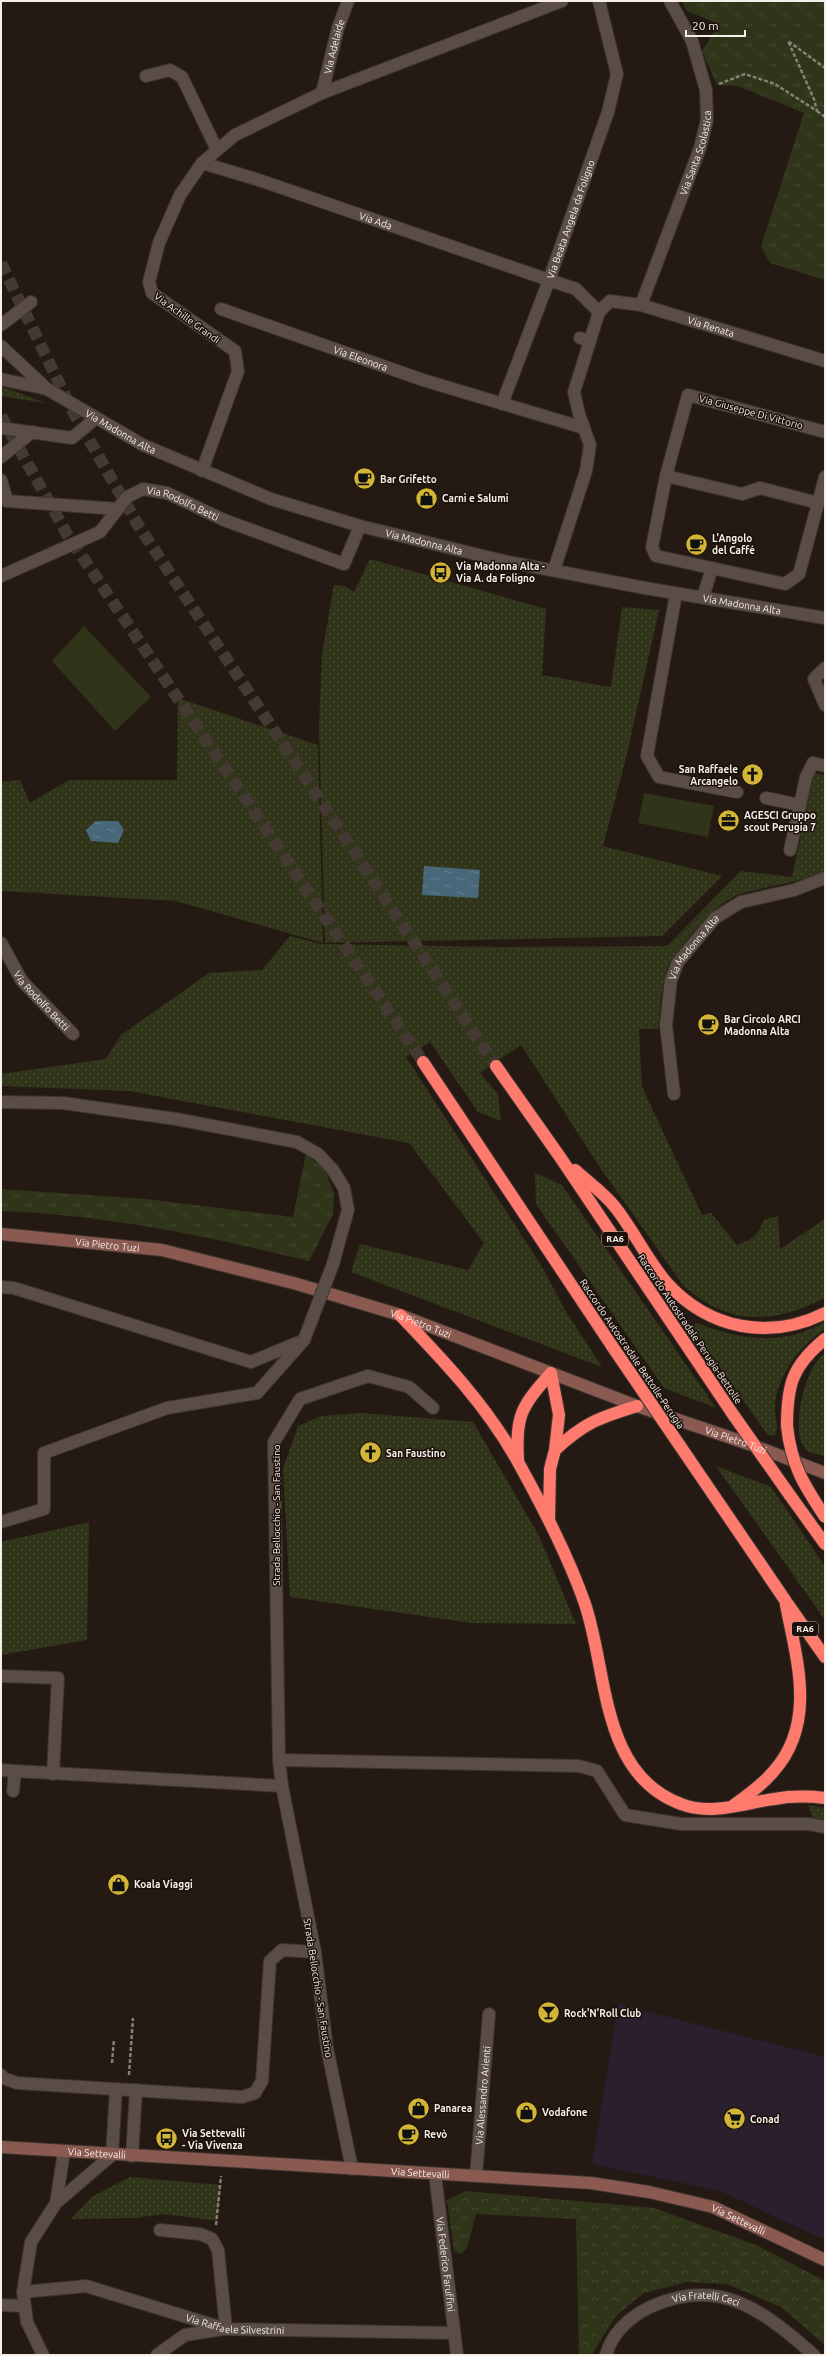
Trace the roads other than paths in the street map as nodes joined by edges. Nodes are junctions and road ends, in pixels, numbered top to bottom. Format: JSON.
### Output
{"nodes":[{"id":1,"x":348,"y":1,"type":"edge"},
{"id":2,"x":562,"y":1,"type":"edge"},
{"id":3,"x":599,"y":1,"type":"edge"},
{"id":4,"x":670,"y":1,"type":"edge"},
{"id":5,"x":146,"y":76,"type":"dead end"},
{"id":6,"x":322,"y":94,"type":"junction"},
{"id":7,"x":217,"y":150,"type":"junction"},
{"id":8,"x":202,"y":163,"type":"junction"},
{"id":9,"x":549,"y":280,"type":"junction"},
{"id":10,"x":31,"y":302,"type":"dead end"},
{"id":11,"x":641,"y":305,"type":"junction"},
{"id":12,"x":221,"y":308,"type":"dead end"},
{"id":13,"x":599,"y":312,"type":"junction"},
{"id":14,"x":1,"y":325,"type":"edge"},
{"id":15,"x":1,"y":346,"type":"edge"},
{"id":16,"x":825,"y":361,"type":"edge"},
{"id":17,"x":1,"y":378,"type":"edge"},
{"id":18,"x":47,"y":389,"type":"junction"},
{"id":19,"x":502,"y":404,"type":"junction"},
{"id":20,"x":96,"y":418,"type":"junction"},
{"id":21,"x":1,"y":428,"type":"edge"},
{"id":22,"x":584,"y":428,"type":"junction"},
{"id":23,"x":32,"y":432,"type":"junction"},
{"id":24,"x":825,"y":432,"type":"edge"},
{"id":25,"x":1,"y":457,"type":"edge"},
{"id":26,"x":202,"y":471,"type":"junction"},
{"id":27,"x":666,"y":476,"type":"junction"},
{"id":28,"x":825,"y":477,"type":"edge"},
{"id":29,"x":1,"y":480,"type":"edge"},
{"id":30,"x":818,"y":503,"type":"junction"},
{"id":31,"x":118,"y":509,"type":"junction"},
{"id":32,"x":360,"y":526,"type":"junction"},
{"id":33,"x":712,"y":568,"type":"junction"},
{"id":34,"x":554,"y":570,"type":"junction"},
{"id":35,"x":1,"y":576,"type":"edge"},
{"id":36,"x":676,"y":594,"type":"junction"},
{"id":37,"x":703,"y":597,"type":"junction"},
{"id":38,"x":825,"y":618,"type":"edge"},
{"id":39,"x":825,"y":668,"type":"edge"},
{"id":40,"x":825,"y":705,"type":"edge"},
{"id":41,"x":825,"y":766,"type":"edge"},
{"id":42,"x":737,"y":792,"type":"dead end"},
{"id":43,"x":766,"y":798,"type":"dead end"},
{"id":44,"x":800,"y":805,"type":"junction"},
{"id":45,"x":790,"y":850,"type":"dead end"},
{"id":46,"x":825,"y":878,"type":"edge"},
{"id":47,"x":1,"y":943,"type":"edge"},
{"id":48,"x":73,"y":1034,"type":"dead end"},
{"id":49,"x":423,"y":1062,"type":"tunnel mouth"},
{"id":50,"x":496,"y":1066,"type":"tunnel mouth"},
{"id":51,"x":674,"y":1094,"type":"dead end"},
{"id":52,"x":1,"y":1102,"type":"edge"},
{"id":53,"x":560,"y":1156,"type":"junction"},
{"id":54,"x":1,"y":1234,"type":"edge"},
{"id":55,"x":1,"y":1287,"type":"edge"},
{"id":56,"x":825,"y":1313,"type":"edge"},
{"id":57,"x":400,"y":1316,"type":"junction"},
{"id":58,"x":825,"y":1339,"type":"edge"},
{"id":59,"x":304,"y":1340,"type":"junction"},
{"id":60,"x":551,"y":1374,"type":"junction"},
{"id":61,"x":637,"y":1406,"type":"junction"},
{"id":62,"x":433,"y":1408,"type":"dead end"},
{"id":63,"x":555,"y":1450,"type":"junction"},
{"id":64,"x":518,"y":1462,"type":"junction"},
{"id":65,"x":825,"y":1473,"type":"edge"},
{"id":66,"x":825,"y":1517,"type":"edge"},
{"id":67,"x":549,"y":1521,"type":"junction"},
{"id":68,"x":1,"y":1522,"type":"edge"},
{"id":69,"x":825,"y":1544,"type":"edge"},
{"id":70,"x":785,"y":1600,"type":"junction"},
{"id":71,"x":825,"y":1657,"type":"edge"},
{"id":72,"x":1,"y":1676,"type":"edge"},
{"id":73,"x":279,"y":1760,"type":"junction"},
{"id":74,"x":1,"y":1770,"type":"edge"},
{"id":75,"x":15,"y":1771,"type":"junction"},
{"id":76,"x":53,"y":1774,"type":"junction"},
{"id":77,"x":282,"y":1786,"type":"junction"},
{"id":78,"x":13,"y":1791,"type":"dead end"},
{"id":79,"x":825,"y":1798,"type":"edge"},
{"id":80,"x":732,"y":1807,"type":"junction"},
{"id":81,"x":825,"y":1827,"type":"edge"},
{"id":82,"x":315,"y":1952,"type":"junction"},
{"id":83,"x":489,"y":2014,"type":"dead end"},
{"id":84,"x":1,"y":2075,"type":"edge"},
{"id":85,"x":116,"y":2089,"type":"junction"},
{"id":86,"x":132,"y":2090,"type":"junction"},
{"id":87,"x":1,"y":2147,"type":"edge"},
{"id":88,"x":64,"y":2152,"type":"junction"},
{"id":89,"x":112,"y":2155,"type":"junction"},
{"id":90,"x":132,"y":2156,"type":"junction"},
{"id":91,"x":352,"y":2169,"type":"junction"},
{"id":92,"x":435,"y":2174,"type":"junction"},
{"id":93,"x":476,"y":2176,"type":"junction"},
{"id":94,"x":56,"y":2204,"type":"junction"},
{"id":95,"x":160,"y":2230,"type":"dead end"},
{"id":96,"x":825,"y":2260,"type":"edge"},
{"id":97,"x":23,"y":2292,"type":"junction"},
{"id":98,"x":1,"y":2305,"type":"edge"},
{"id":99,"x":25,"y":2306,"type":"junction"},
{"id":100,"x":226,"y":2329,"type":"junction"},
{"id":101,"x":453,"y":2333,"type":"junction"},
{"id":102,"x":43,"y":2355,"type":"edge"},
{"id":103,"x":157,"y":2355,"type":"edge"},
{"id":104,"x":457,"y":2355,"type":"edge"},
{"id":105,"x":606,"y":2355,"type":"edge"},
{"id":106,"x":814,"y":2355,"type":"edge"}],
"edges":[{"from":1,"to":6,"type":"street","name":"Via Adelaide"},
{"from":2,"to":6,"type":"street"},
{"from":3,"to":9,"type":"street","name":"Via Beata Angela da Foligno"},
{"from":4,"to":11,"type":"street","name":"Via Santa Scolastica"},
{"from":5,"to":7,"type":"street"},
{"from":6,"to":7,"type":"street"},
{"from":7,"to":8,"type":"street"},
{"from":8,"to":9,"type":"street","name":"Via Ada"},
{"from":8,"to":26,"type":"street","name":"Via Achille Grandi"},
{"from":9,"to":13,"type":"street","name":"Via Beata Angela da Foligno"},
{"from":9,"to":19,"type":"street"},
{"from":10,"to":14,"type":"street"},
{"from":11,"to":13,"type":"street","name":"Via Renata"},
{"from":11,"to":16,"type":"street","name":"Via Renata"},
{"from":12,"to":19,"type":"street","name":"Via Eleonora"},
{"from":13,"to":22,"type":"street"},
{"from":15,"to":18,"type":"street","name":"Via Madonna Alta"},
{"from":17,"to":18,"type":"street","name":"Via Madonna Alta"},
{"from":18,"to":20,"type":"street","name":"Via Madonna Alta"},
{"from":19,"to":22,"type":"street","name":"Via Eleonora"},
{"from":20,"to":23,"type":"street"},
{"from":20,"to":26,"type":"street","name":"Via Madonna Alta"},
{"from":21,"to":23,"type":"street"},
{"from":22,"to":34,"type":"street"},
{"from":23,"to":25,"type":"street"},
{"from":24,"to":27,"type":"street","name":"Via Giuseppe Di Vittorio"},
{"from":26,"to":32,"type":"street","name":"Via Madonna Alta"},
{"from":27,"to":30,"type":"street"},
{"from":27,"to":33,"type":"street","name":"Via Giuseppe Di Vittorio"},
{"from":28,"to":30,"type":"street","name":"Via Giuseppe Di Vittorio"},
{"from":29,"to":31,"type":"street"},
{"from":30,"to":33,"type":"street","name":"Via Giuseppe Di Vittorio"},
{"from":31,"to":32,"type":"street","name":"Via Rodolfo Betti"},
{"from":31,"to":35,"type":"street","name":"Via Rodolfo Betti"},
{"from":32,"to":34,"type":"street","name":"Via Madonna Alta"},
{"from":33,"to":37,"type":"street"},
{"from":34,"to":36,"type":"street","name":"Via Madonna Alta"},
{"from":36,"to":37,"type":"street","name":"Via Madonna Alta"},
{"from":36,"to":42,"type":"street"},
{"from":37,"to":38,"type":"street","name":"Via Madonna Alta"},
{"from":39,"to":40,"type":"street"},
{"from":41,"to":44,"type":"street"},
{"from":43,"to":44,"type":"street"},
{"from":44,"to":45,"type":"street"},
{"from":46,"to":51,"type":"street","name":"Via Madonna Alta"},
{"from":47,"to":48,"type":"street","name":"Via Rodolfo Betti"},
{"from":49,"to":70,"type":"highway","name":"Raccordo Autostradale Bettolle-Perugia","number":"RA6","bridge":true},
{"from":50,"to":53,"type":"highway","name":"Raccordo Autostradale Perugia-Bettolle","number":"RA6"},
{"from":52,"to":59,"type":"street","bridge":true},
{"from":53,"to":56,"type":"highway"},
{"from":53,"to":69,"type":"highway","name":"Raccordo Autostradale Perugia-Bettolle","number":"RA6","bridge":true},
{"from":54,"to":57,"type":"main road","name":"Via Pietro Tuzi"},
{"from":55,"to":59,"type":"street"},
{"from":57,"to":60,"type":"main road","name":"Via Pietro Tuzi"},
{"from":57,"to":64,"type":"highway"},
{"from":58,"to":66,"type":"highway","bridge":true},
{"from":59,"to":68,"type":"street"},
{"from":60,"to":61,"type":"main road","name":"Via Pietro Tuzi"},
{"from":60,"to":63,"type":"highway"},
{"from":60,"to":64,"type":"highway"},
{"from":61,"to":63,"type":"highway"},
{"from":61,"to":65,"type":"main road","name":"Via Pietro Tuzi"},
{"from":62,"to":73,"type":"street","name":"Strada Bellocchio - San Faustino"},
{"from":63,"to":67,"type":"highway"},
{"from":64,"to":67,"type":"highway"},
{"from":67,"to":80,"type":"highway"},
{"from":70,"to":71,"type":"highway","name":"Raccordo Autostradale Bettolle-Perugia","number":"RA6"},
{"from":70,"to":80,"type":"highway"},
{"from":72,"to":76,"type":"street"},
{"from":73,"to":77,"type":"street","name":"Strada Bellocchio - San Faustino"},
{"from":73,"to":81,"type":"street"},
{"from":74,"to":75,"type":"street"},
{"from":75,"to":76,"type":"street"},
{"from":75,"to":78,"type":"street"},
{"from":76,"to":77,"type":"street"},
{"from":77,"to":82,"type":"street","name":"Strada Bellocchio - San Faustino"},
{"from":79,"to":80,"type":"highway"},
{"from":82,"to":86,"type":"street"},
{"from":82,"to":91,"type":"street","name":"Strada Bellocchio - San Faustino"},
{"from":83,"to":93,"type":"street","name":"Via Alessandro Arienti"},
{"from":84,"to":85,"type":"street"},
{"from":85,"to":86,"type":"street"},
{"from":85,"to":89,"type":"street"},
{"from":86,"to":90,"type":"street"},
{"from":87,"to":88,"type":"main road","name":"Via Settevalli"},
{"from":88,"to":89,"type":"main road","name":"Via Settevalli"},
{"from":88,"to":94,"type":"street"},
{"from":89,"to":90,"type":"main road","name":"Via Settevalli"},
{"from":89,"to":94,"type":"street"},
{"from":90,"to":91,"type":"main road","name":"Via Settevalli"},
{"from":91,"to":92,"type":"main road","name":"Via Settevalli"},
{"from":92,"to":93,"type":"main road","name":"Via Settevalli"},
{"from":92,"to":101,"type":"street","name":"Via Federico Faruffini"},
{"from":93,"to":96,"type":"main road","name":"Via Settevalli"},
{"from":94,"to":97,"type":"street"},
{"from":95,"to":100,"type":"street"},
{"from":97,"to":99,"type":"street"},
{"from":97,"to":100,"type":"street","name":"Via Raffaele Silvestrini"},
{"from":98,"to":99,"type":"street"},
{"from":99,"to":102,"type":"street"},
{"from":100,"to":101,"type":"street","name":"Via Raffaele Silvestrini"},
{"from":100,"to":103,"type":"street"},
{"from":101,"to":104,"type":"street","name":"Via Federico Faruffini"},
{"from":105,"to":106,"type":"street","name":"Via Fratelli Ceci"}]}
